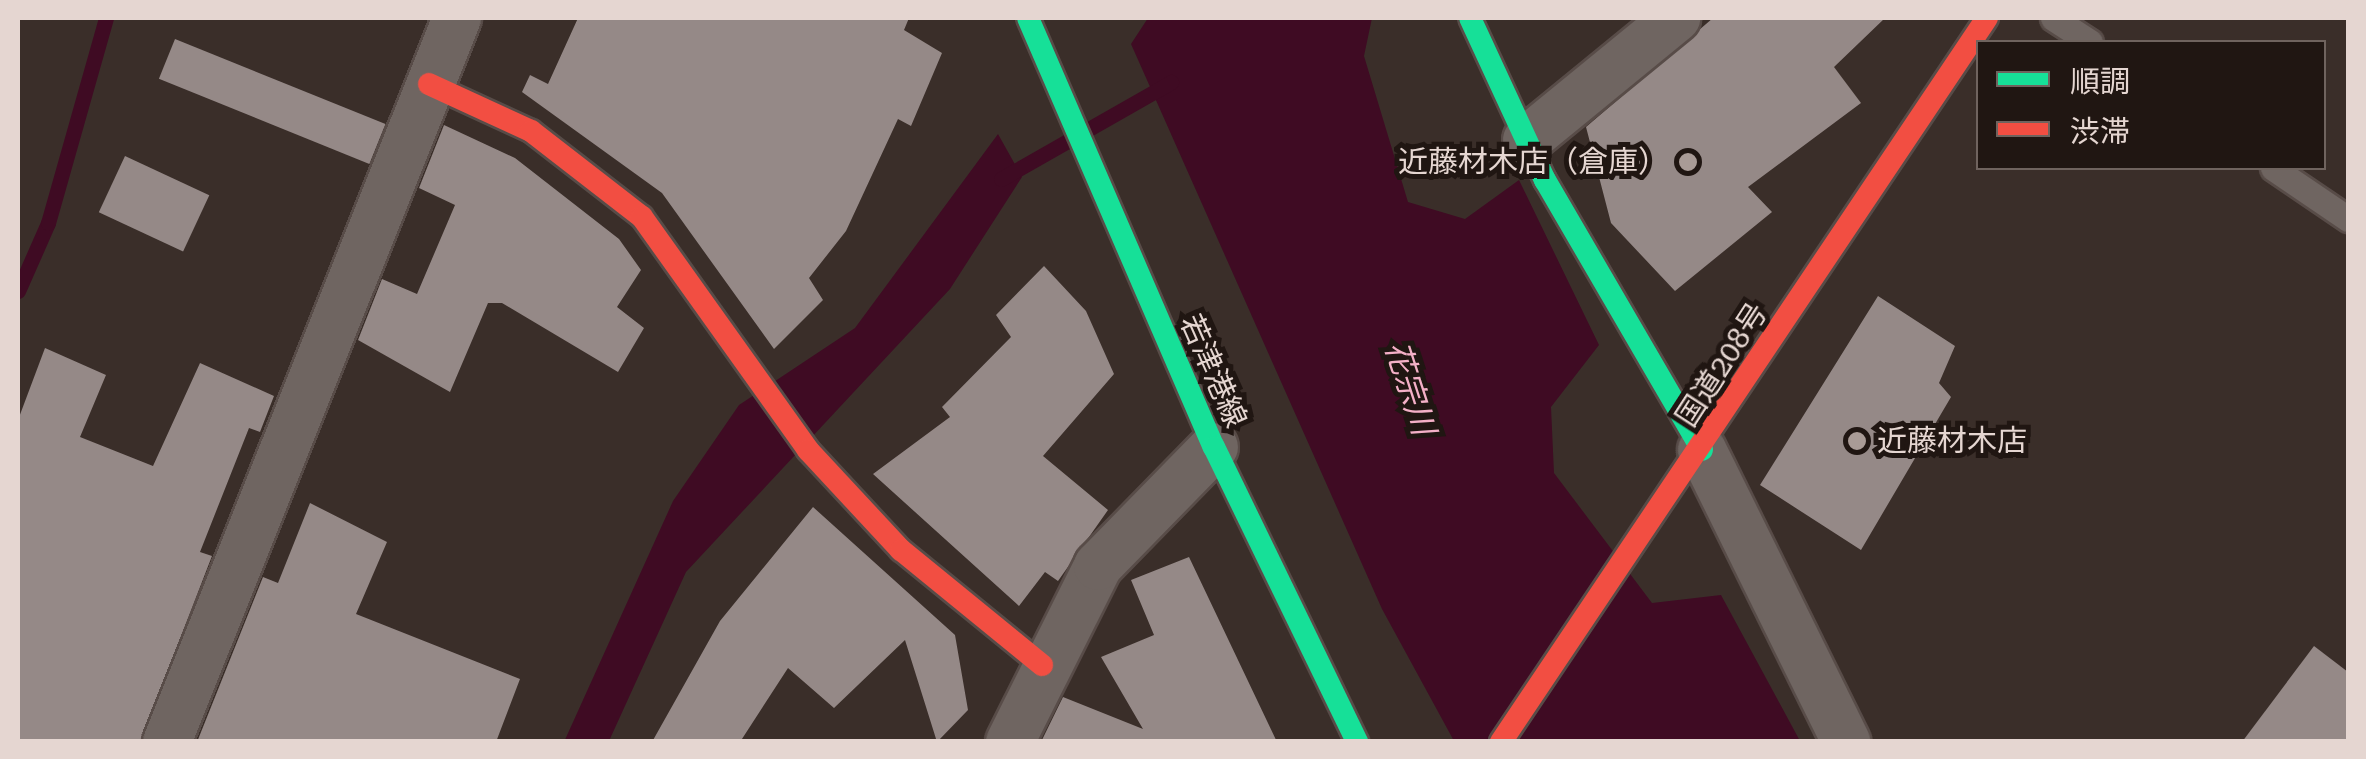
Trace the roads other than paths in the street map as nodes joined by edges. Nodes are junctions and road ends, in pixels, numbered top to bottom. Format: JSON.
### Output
{"nodes":[{"id":1,"x":457,"y":18,"type":"edge"},
{"id":2,"x":1028,"y":18,"type":"edge"},
{"id":3,"x":1470,"y":18,"type":"edge"},
{"id":4,"x":1676,"y":18,"type":"edge"},
{"id":5,"x":1987,"y":18,"type":"edge"},
{"id":6,"x":2053,"y":18,"type":"edge"},
{"id":7,"x":2087,"y":40,"type":"edge"},
{"id":8,"x":430,"y":84,"type":"junction"},
{"id":9,"x":1526,"y":140,"type":"junction"},
{"id":10,"x":2276,"y":170,"type":"edge"},
{"id":11,"x":2348,"y":219,"type":"edge"},
{"id":12,"x":1214,"y":447,"type":"junction"},
{"id":13,"x":1693,"y":462,"type":"junction"},
{"id":14,"x":1042,"y":665,"type":"junction"},
{"id":15,"x":167,"y":742,"type":"edge"},
{"id":16,"x":1010,"y":742,"type":"edge"},
{"id":17,"x":1358,"y":742,"type":"edge"},
{"id":18,"x":1502,"y":742,"type":"edge"},
{"id":19,"x":1846,"y":742,"type":"edge"}],
"edges":[{"from":1,"to":8,"type":"street"},
{"from":2,"to":12,"type":"main road","name":"若津港線"},
{"from":3,"to":9,"type":"main road"},
{"from":4,"to":9,"type":"street"},
{"from":5,"to":13,"type":"main road","name":"国道208号"},
{"from":6,"to":7,"type":"lane"},
{"from":8,"to":14,"type":"main road"},
{"from":8,"to":15,"type":"street"},
{"from":9,"to":13,"type":"main road"},
{"from":10,"to":11,"type":"lane"},
{"from":12,"to":14,"type":"street"},
{"from":12,"to":17,"type":"main road","name":"若津港線"},
{"from":13,"to":18,"type":"main road","name":"国道208号"},
{"from":13,"to":19,"type":"street"},
{"from":14,"to":16,"type":"street"}]}
